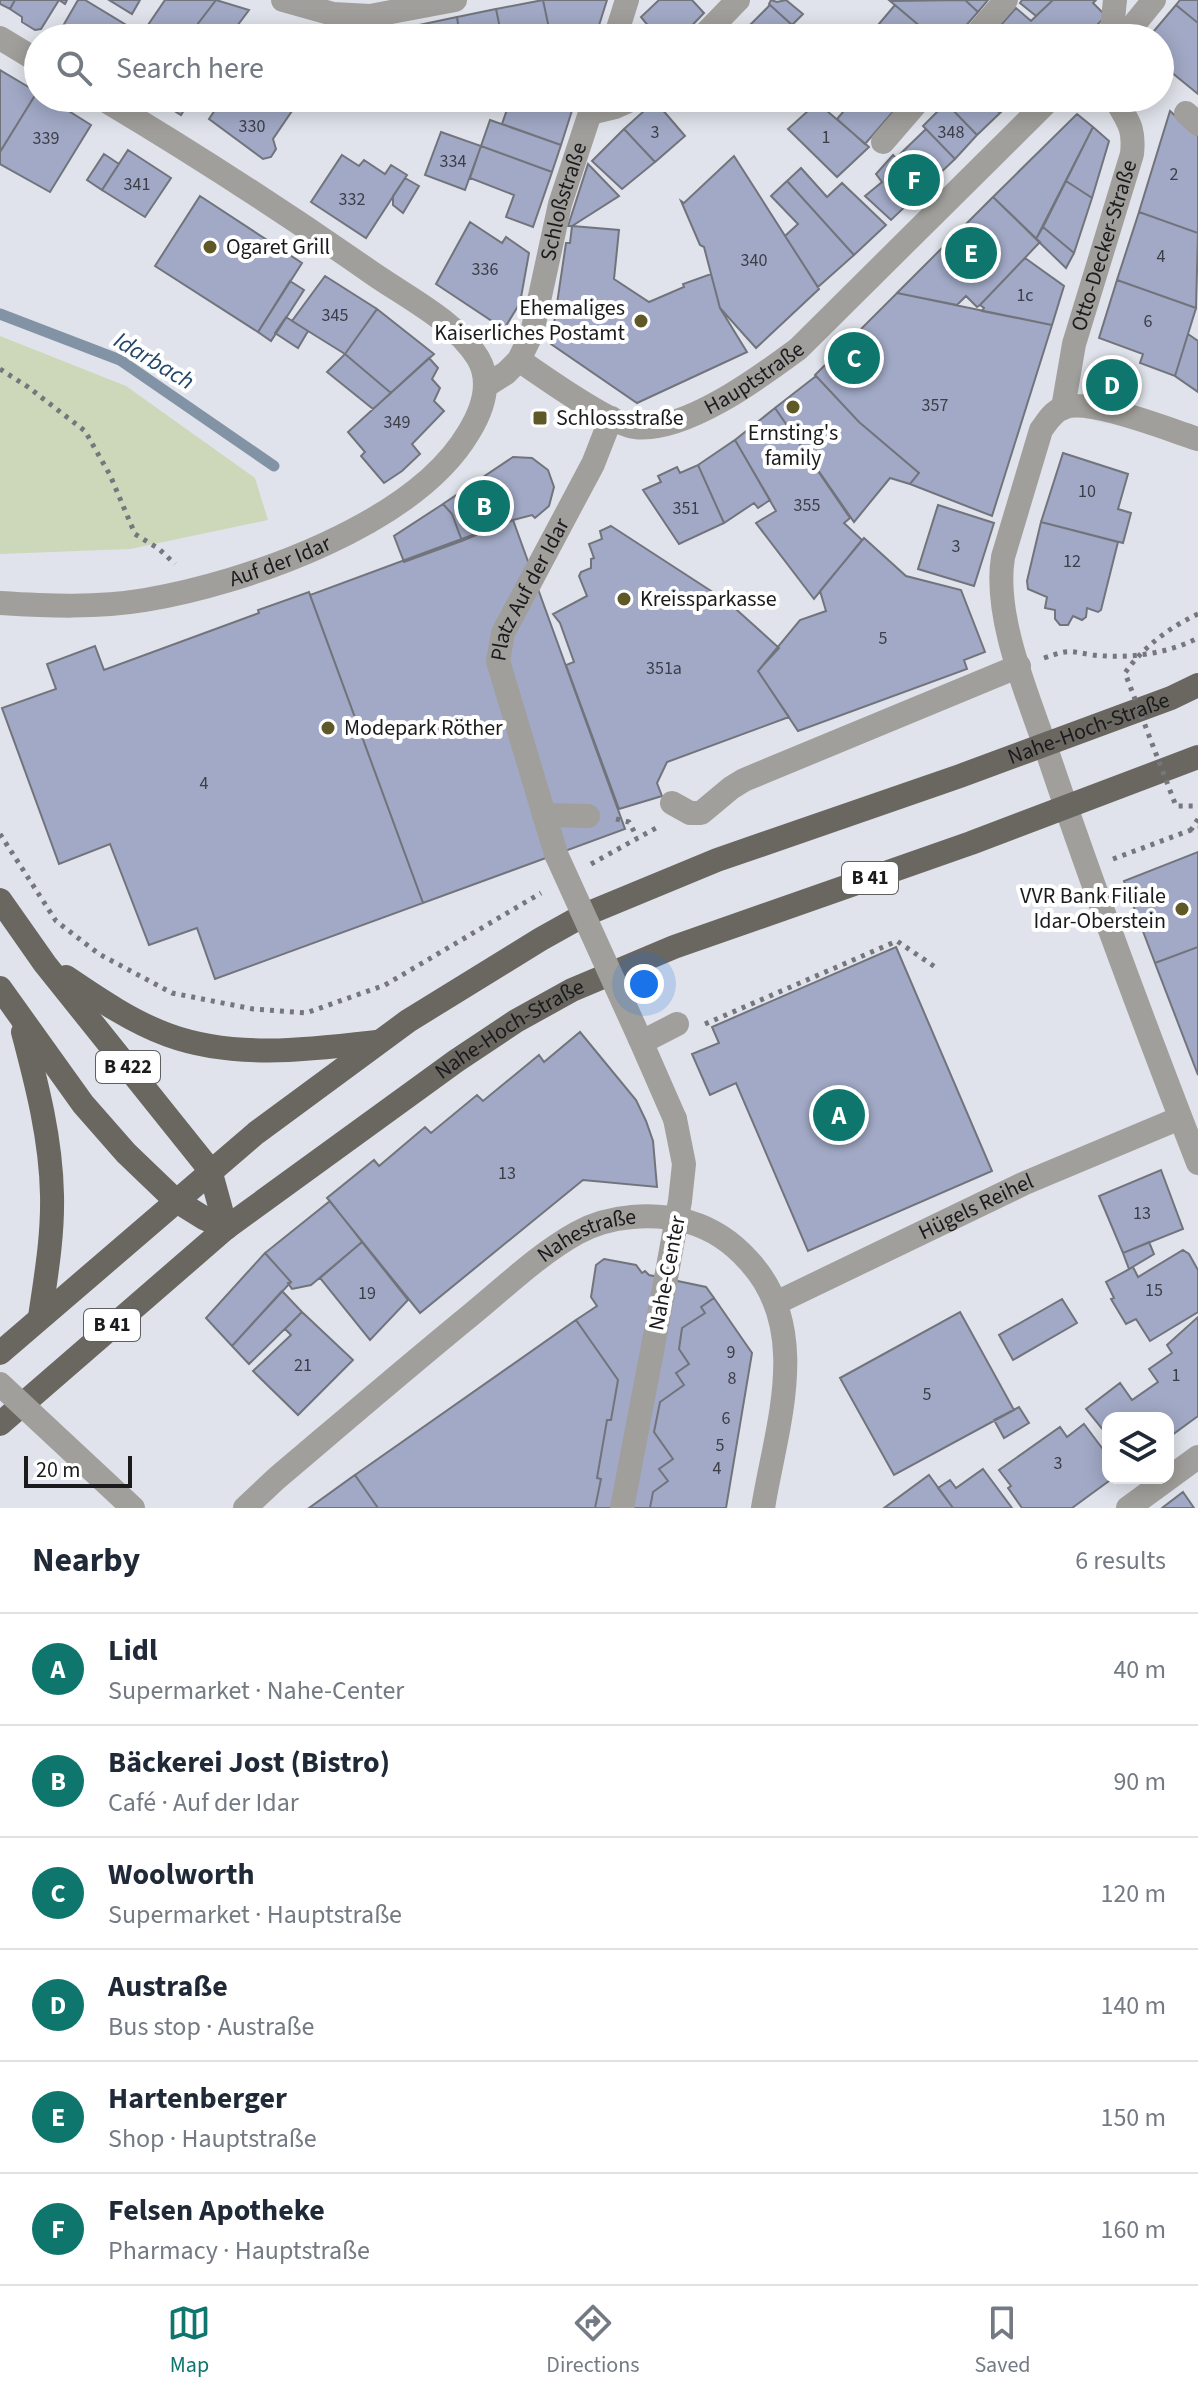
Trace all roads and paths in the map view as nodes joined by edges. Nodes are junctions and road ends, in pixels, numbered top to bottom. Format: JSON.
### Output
{"nodes":[{"id":1,"x":283,"y":0,"type":"edge"},
{"id":2,"x":455,"y":0,"type":"edge"},
{"id":3,"x":627,"y":0,"type":"edge"},
{"id":4,"x":738,"y":0,"type":"edge"},
{"id":5,"x":1006,"y":0,"type":"edge"},
{"id":6,"x":1115,"y":0,"type":"edge"},
{"id":7,"x":1154,"y":0,"type":"edge"},
{"id":8,"x":619,"y":24,"type":"edge"},
{"id":9,"x":715,"y":24,"type":"edge"},
{"id":10,"x":985,"y":24,"type":"edge"},
{"id":11,"x":1112,"y":24,"type":"edge"},
{"id":12,"x":1134,"y":24,"type":"edge"},
{"id":13,"x":0,"y":38,"type":"edge"},
{"id":14,"x":24,"y":53,"type":"edge"},
{"id":15,"x":124,"y":112,"type":"edge"},
{"id":16,"x":590,"y":112,"type":"edge"},
{"id":17,"x":909,"y":112,"type":"edge"},
{"id":18,"x":1037,"y":112,"type":"edge"},
{"id":19,"x":1123,"y":112,"type":"edge"},
{"id":20,"x":883,"y":142,"type":"dead end"},
{"id":21,"x":519,"y":360,"type":"junction"},
{"id":22,"x":0,"y":369,"type":"edge"},
{"id":23,"x":487,"y":385,"type":"junction"},
{"id":24,"x":1063,"y":408,"type":"junction"},
{"id":25,"x":611,"y":418,"type":"junction"},
{"id":26,"x":1198,"y":439,"type":"edge"},
{"id":27,"x":195,"y":590,"type":"junction"},
{"id":28,"x":0,"y":603,"type":"edge"},
{"id":29,"x":1198,"y":614,"type":"edge"},
{"id":30,"x":1198,"y":638,"type":"edge"},
{"id":31,"x":1019,"y":666,"type":"junction"},
{"id":32,"x":1198,"y":685,"type":"edge"},
{"id":33,"x":1045,"y":745,"type":"junction"},
{"id":34,"x":1198,"y":757,"type":"edge"},
{"id":35,"x":1198,"y":806,"type":"edge"},
{"id":36,"x":681,"y":808,"type":"joint"},
{"id":37,"x":1066,"y":808,"type":"junction"},
{"id":38,"x":544,"y":815,"type":"junction"},
{"id":39,"x":588,"y":816,"type":"dead end"},
{"id":40,"x":1198,"y":819,"type":"edge"},
{"id":41,"x":1195,"y":829,"type":"edge"},
{"id":42,"x":0,"y":834,"type":"edge"},
{"id":43,"x":556,"y":854,"type":"joint"},
{"id":44,"x":584,"y":868,"type":"dead end"},
{"id":45,"x":1087,"y":869,"type":"junction"},
{"id":46,"x":544,"y":891,"type":"dead end"},
{"id":47,"x":0,"y":900,"type":"edge"},
{"id":48,"x":45,"y":964,"type":"junction"},
{"id":49,"x":938,"y":969,"type":"dead end"},
{"id":50,"x":0,"y":988,"type":"edge"},
{"id":51,"x":19,"y":1018,"type":"junction"},
{"id":52,"x":677,"y":1024,"type":"dead end"},
{"id":53,"x":704,"y":1025,"type":"dead end"},
{"id":54,"x":641,"y":1041,"type":"junction"},
{"id":55,"x":378,"y":1042,"type":"junction"},
{"id":56,"x":1180,"y":1118,"type":"junction"},
{"id":57,"x":1198,"y":1163,"type":"edge"},
{"id":58,"x":210,"y":1170,"type":"junction"},
{"id":59,"x":175,"y":1200,"type":"junction"},
{"id":60,"x":226,"y":1228,"type":"junction"},
{"id":61,"x":776,"y":1303,"type":"junction"},
{"id":62,"x":40,"y":1317,"type":"junction"},
{"id":63,"x":0,"y":1353,"type":"edge"},
{"id":64,"x":0,"y":1384,"type":"edge"},
{"id":65,"x":0,"y":1424,"type":"edge"},
{"id":66,"x":1198,"y":1457,"type":"edge"},
{"id":67,"x":133,"y":1508,"type":"edge"},
{"id":68,"x":245,"y":1508,"type":"edge"},
{"id":69,"x":622,"y":1508,"type":"edge"},
{"id":70,"x":763,"y":1508,"type":"edge"},
{"id":71,"x":1128,"y":1508,"type":"edge"}],
"edges":[{"from":1,"to":2,"type":"street"},
{"from":3,"to":8,"type":"street"},
{"from":4,"to":9,"type":"street"},
{"from":5,"to":10,"type":"street"},
{"from":6,"to":11,"type":"street"},
{"from":7,"to":12,"type":"street"},
{"from":13,"to":14,"type":"street"},
{"from":15,"to":23,"type":"street"},
{"from":16,"to":21,"type":"street","name":"Schloßstraße"},
{"from":17,"to":20,"type":"street"},
{"from":18,"to":25,"type":"street","name":"Hauptstraße"},
{"from":19,"to":24,"type":"street","name":"Otto-Decker-Straße"},
{"from":21,"to":23,"type":"street","name":"Schloßstraße"},
{"from":21,"to":25,"type":"street","name":"Hauptstraße"},
{"from":22,"to":27,"type":"path"},
{"from":23,"to":27,"type":"street","name":"Auf der Idar"},
{"from":24,"to":26,"type":"street"},
{"from":24,"to":31,"type":"street","name":"Otto-Decker-Straße"},
{"from":25,"to":38,"type":"street","name":"Platz Auf der Idar"},
{"from":27,"to":28,"type":"street","name":"Auf der Idar"},
{"from":29,"to":35,"type":"path","bridge":true},
{"from":30,"to":31,"type":"path"},
{"from":31,"to":33,"type":"street","name":"Otto-Decker-Straße"},
{"from":31,"to":36,"type":"street"},
{"from":32,"to":33,"type":"main road","name":"Nahe-Hoch-Straße","number":"B 41"},
{"from":33,"to":37,"type":"street","name":"Otto-Decker-Straße"},
{"from":33,"to":55,"type":"main road","name":"Nahe-Hoch-Straße","number":"B 41"},
{"from":34,"to":37,"type":"main road","name":"Nahe-Hoch-Straße","number":"B 41"},
{"from":36,"to":44,"type":"path"},
{"from":37,"to":45,"type":"street","name":"Otto-Decker-Straße"},
{"from":37,"to":60,"type":"main road","name":"Nahe-Hoch-Straße","number":"B 41"},
{"from":38,"to":39,"type":"street"},
{"from":38,"to":43,"type":"street","name":"Platz Auf der Idar"},
{"from":40,"to":41,"type":"path"},
{"from":41,"to":45,"type":"path"},
{"from":42,"to":46,"type":"path"},
{"from":43,"to":54,"type":"street","name":"Nahe-Center","bridge":true},
{"from":45,"to":56,"type":"street","name":"Otto-Decker-Straße"},
{"from":47,"to":48,"type":"main road","number":"B 422"},
{"from":48,"to":55,"type":"main road"},
{"from":48,"to":58,"type":"main road","number":"B 422"},
{"from":49,"to":53,"type":"path"},
{"from":50,"to":51,"type":"main road","number":"B 422"},
{"from":51,"to":59,"type":"main road","number":"B 422"},
{"from":51,"to":62,"type":"main road"},
{"from":52,"to":54,"type":"street"},
{"from":54,"to":69,"type":"street","name":"Nahe-Center","bridge":true},
{"from":55,"to":58,"type":"main road","name":"Nahe-Hoch-Straße","number":"B 41"},
{"from":56,"to":57,"type":"street","name":"Otto-Decker-Straße"},
{"from":56,"to":61,"type":"street","name":"Hügels Reihel"},
{"from":58,"to":59,"type":"main road","name":"Nahe-Hoch-Straße","number":"B 41"},
{"from":58,"to":60,"type":"main road"},
{"from":59,"to":60,"type":"main road"},
{"from":59,"to":62,"type":"main road","name":"Nahe-Hoch-Straße","number":"B 41"},
{"from":60,"to":65,"type":"main road","name":"Nahe-Hoch-Straße","number":"B 41"},
{"from":61,"to":68,"type":"street","name":"Nahestraße"},
{"from":61,"to":70,"type":"street","name":"Nahestraße"},
{"from":62,"to":63,"type":"main road","name":"Nahe-Hoch-Straße","number":"B 41"},
{"from":64,"to":67,"type":"street","bridge":true},
{"from":66,"to":71,"type":"street"}]}
